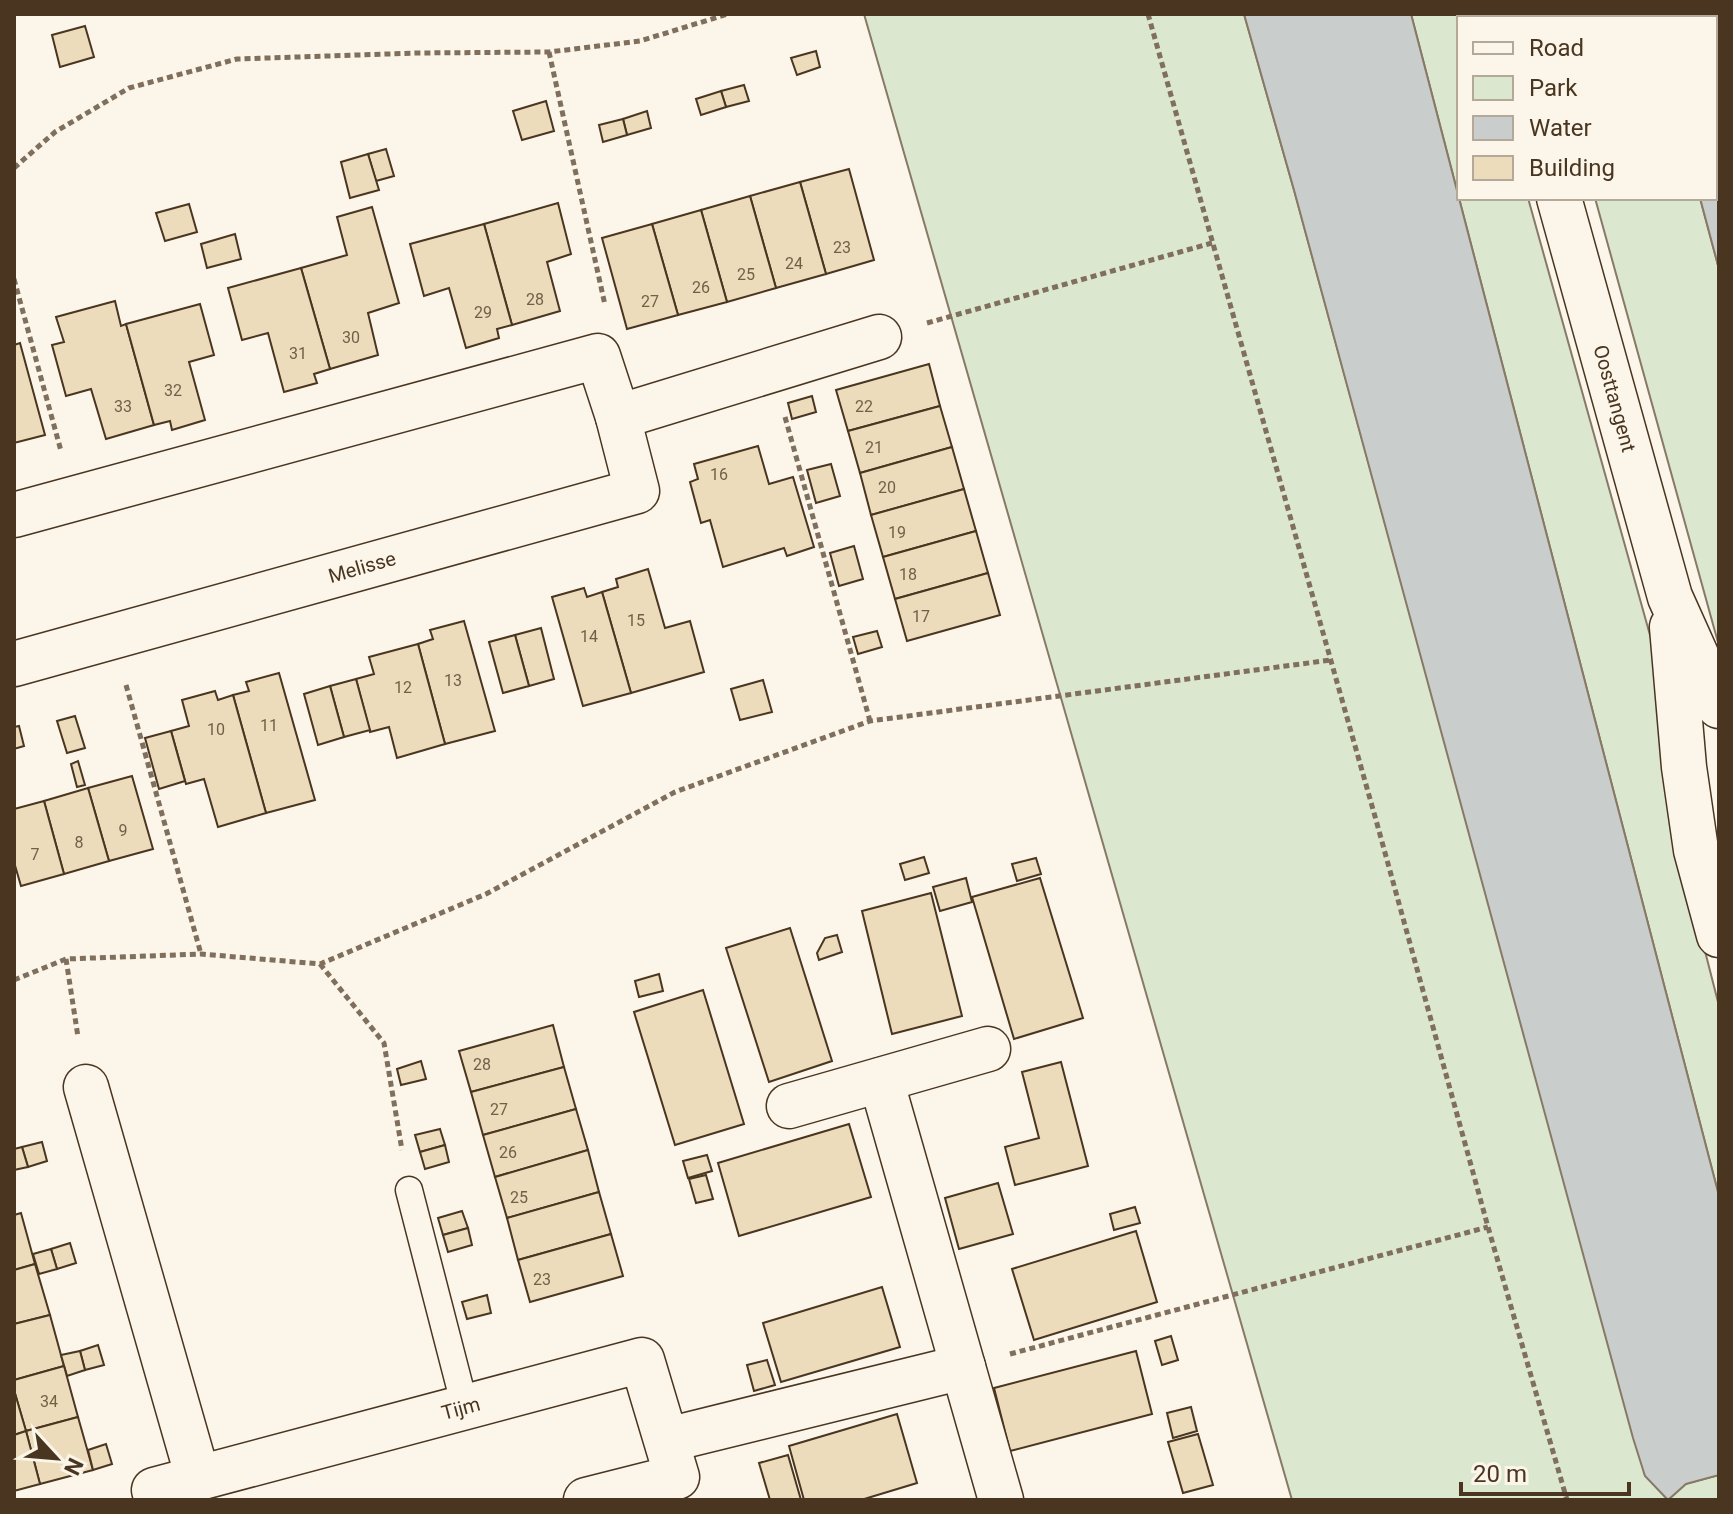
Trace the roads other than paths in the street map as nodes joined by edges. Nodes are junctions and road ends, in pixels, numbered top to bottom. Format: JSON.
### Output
{"nodes":[{"id":1,"x":1560,"y":200,"type":"edge"},
{"id":2,"x":879,"y":337,"type":"road end"},
{"id":3,"x":618,"y":417,"type":"junction"},
{"id":4,"x":14,"y":515,"type":"edge"},
{"id":5,"x":1670,"y":597,"type":"junction"},
{"id":6,"x":14,"y":664,"type":"edge"},
{"id":7,"x":1719,"y":706,"type":"edge"},
{"id":8,"x":1719,"y":935,"type":"edge"},
{"id":9,"x":988,"y":1049,"type":"dead end"},
{"id":10,"x":881,"y":1080,"type":"junction"},
{"id":11,"x":86,"y":1087,"type":"road end"},
{"id":12,"x":789,"y":1106,"type":"dead end"},
{"id":13,"x":409,"y":1190,"type":"road end"},
{"id":14,"x":963,"y":1367,"type":"junction"},
{"id":15,"x":465,"y":1407,"type":"junction"},
{"id":16,"x":667,"y":1440,"type":"junction"},
{"id":17,"x":198,"y":1478,"type":"junction"},
{"id":18,"x":157,"y":1500,"type":"edge"},
{"id":19,"x":586,"y":1500,"type":"edge"},
{"id":20,"x":1001,"y":1500,"type":"edge"}],
"edges":[{"from":1,"to":5,"type":"street","name":"Oosttangent"},
{"from":2,"to":3,"type":"street"},
{"from":3,"to":4,"type":"street","name":"Melisse"},
{"from":3,"to":6,"type":"street","name":"Melisse"},
{"from":5,"to":7,"type":"street","name":"Oosttangent"},
{"from":5,"to":8,"type":"street","name":"Oosttangent"},
{"from":9,"to":10,"type":"street"},
{"from":10,"to":12,"type":"street"},
{"from":10,"to":14,"type":"street"},
{"from":11,"to":17,"type":"street"},
{"from":13,"to":15,"type":"lane"},
{"from":14,"to":16,"type":"street"},
{"from":14,"to":20,"type":"street"},
{"from":15,"to":16,"type":"street","name":"Tijm"},
{"from":15,"to":17,"type":"street","name":"Tijm"},
{"from":16,"to":19,"type":"street","name":"Tijm"},
{"from":17,"to":18,"type":"street","name":"Tijm"}]}
